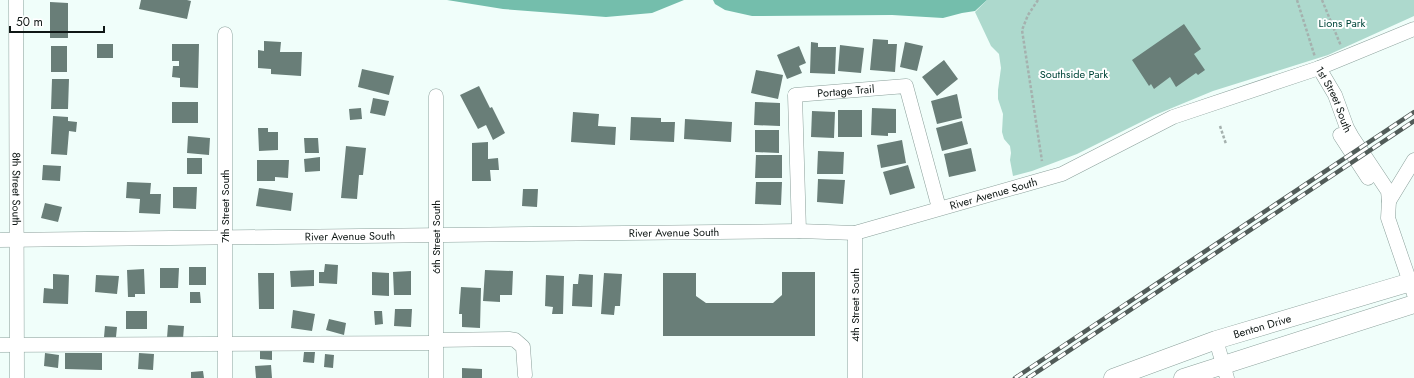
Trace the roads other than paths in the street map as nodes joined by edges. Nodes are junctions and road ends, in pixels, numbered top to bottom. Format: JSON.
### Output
{"nodes":[{"id":1,"x":16,"y":0,"type":"edge"},
{"id":2,"x":1414,"y":29,"type":"edge"},
{"id":3,"x":225,"y":34,"type":"dead end"},
{"id":4,"x":1319,"y":68,"type":"junction"},
{"id":5,"x":436,"y":96,"type":"dead end"},
{"id":6,"x":1414,"y":160,"type":"edge"},
{"id":7,"x":1390,"y":201,"type":"junction"},
{"id":8,"x":939,"y":208,"type":"junction"},
{"id":9,"x":799,"y":231,"type":"junction"},
{"id":10,"x":855,"y":233,"type":"junction"},
{"id":11,"x":436,"y":235,"type":"junction"},
{"id":12,"x":225,"y":238,"type":"junction"},
{"id":13,"x":0,"y":240,"type":"edge"},
{"id":14,"x":16,"y":240,"type":"junction"},
{"id":15,"x":1412,"y":286,"type":"edge"},
{"id":16,"x":1414,"y":304,"type":"edge"},
{"id":17,"x":1216,"y":340,"type":"junction"},
{"id":18,"x":436,"y":341,"type":"junction"},
{"id":19,"x":225,"y":344,"type":"junction"},
{"id":20,"x":0,"y":345,"type":"edge"},
{"id":21,"x":16,"y":345,"type":"junction"},
{"id":22,"x":1225,"y":371,"type":"edge"},
{"id":23,"x":525,"y":375,"type":"dead end"},
{"id":24,"x":17,"y":378,"type":"edge"},
{"id":25,"x":225,"y":378,"type":"edge"},
{"id":26,"x":436,"y":378,"type":"edge"},
{"id":27,"x":855,"y":378,"type":"edge"},
{"id":28,"x":1113,"y":378,"type":"edge"},
{"id":29,"x":1183,"y":378,"type":"edge"}],
"edges":[{"from":1,"to":14,"type":"street","name":"8th Street South"},
{"from":2,"to":4,"type":"street","name":"River Avenue South"},
{"from":3,"to":12,"type":"street","name":"7th Street South"},
{"from":4,"to":7,"type":"street","name":"1st Street South"},
{"from":4,"to":8,"type":"street","name":"River Avenue South"},
{"from":5,"to":11,"type":"street","name":"6th Street South"},
{"from":6,"to":7,"type":"street"},
{"from":7,"to":15,"type":"street"},
{"from":8,"to":9,"type":"street","name":"Portage Trail"},
{"from":8,"to":10,"type":"street","name":"River Avenue South"},
{"from":9,"to":10,"type":"street","name":"River Avenue South"},
{"from":9,"to":11,"type":"street","name":"River Avenue South"},
{"from":10,"to":27,"type":"street","name":"4th Street South"},
{"from":11,"to":12,"type":"street","name":"River Avenue South"},
{"from":11,"to":18,"type":"street","name":"6th Street South"},
{"from":12,"to":14,"type":"street","name":"River Avenue South"},
{"from":12,"to":19,"type":"street","name":"7th Street South"},
{"from":13,"to":14,"type":"street","name":"River Avenue South"},
{"from":14,"to":21,"type":"street","name":"8th Street South"},
{"from":15,"to":17,"type":"main road","name":"Benton Drive"},
{"from":16,"to":22,"type":"main road"},
{"from":17,"to":22,"type":"street"},
{"from":17,"to":28,"type":"main road","name":"Benton Drive"},
{"from":18,"to":19,"type":"street"},
{"from":18,"to":23,"type":"street"},
{"from":18,"to":26,"type":"street","name":"6th Street South"},
{"from":19,"to":21,"type":"street"},
{"from":19,"to":25,"type":"street","name":"7th Street South"},
{"from":20,"to":21,"type":"street"},
{"from":21,"to":24,"type":"street","name":"8th Street South"},
{"from":22,"to":29,"type":"main road"}]}
